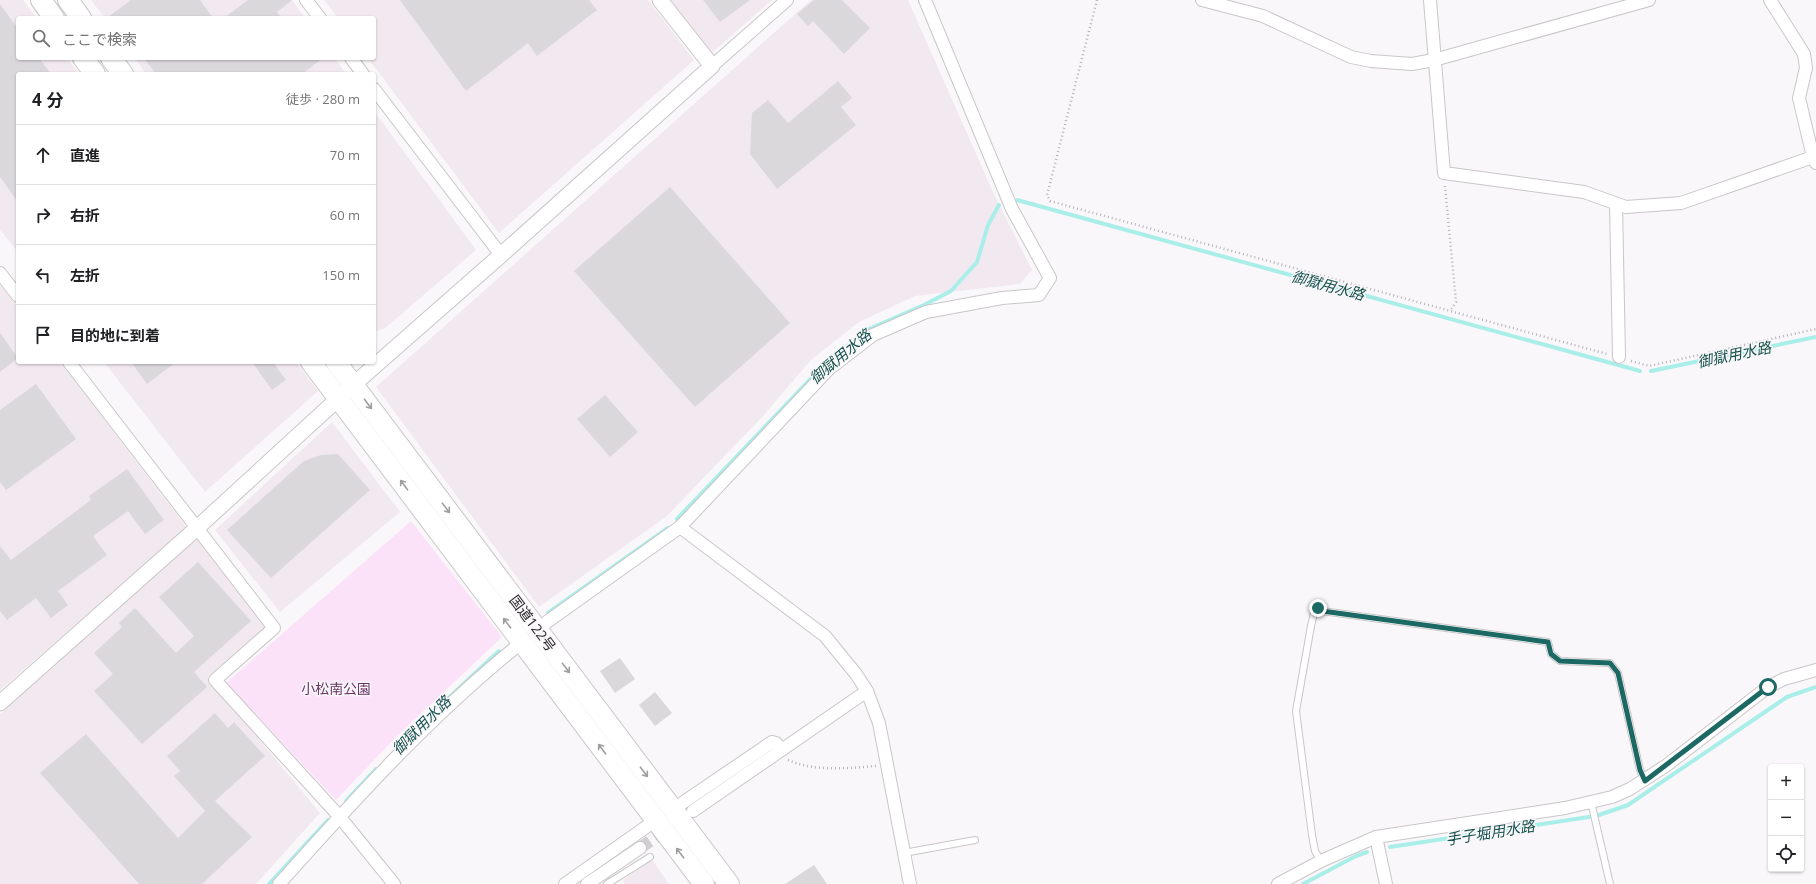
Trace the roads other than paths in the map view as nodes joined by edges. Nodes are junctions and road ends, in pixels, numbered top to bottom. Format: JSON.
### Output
{"nodes":[{"id":1,"x":41,"y":0,"type":"edge"},
{"id":2,"x":68,"y":0,"type":"edge"},
{"id":3,"x":306,"y":0,"type":"edge"},
{"id":4,"x":660,"y":0,"type":"edge"},
{"id":5,"x":787,"y":0,"type":"edge"},
{"id":6,"x":925,"y":0,"type":"edge"},
{"id":7,"x":1202,"y":0,"type":"edge"},
{"id":8,"x":1430,"y":0,"type":"edge"},
{"id":9,"x":1649,"y":0,"type":"edge"},
{"id":10,"x":1770,"y":0,"type":"edge"},
{"id":11,"x":53,"y":16,"type":"edge"},
{"id":12,"x":80,"y":16,"type":"edge"},
{"id":13,"x":318,"y":16,"type":"edge"},
{"id":14,"x":84,"y":60,"type":"edge"},
{"id":15,"x":112,"y":60,"type":"edge"},
{"id":16,"x":352,"y":60,"type":"edge"},
{"id":17,"x":1434,"y":60,"type":"junction"},
{"id":18,"x":712,"y":66,"type":"junction"},
{"id":19,"x":94,"y":72,"type":"edge"},
{"id":20,"x":122,"y":72,"type":"edge"},
{"id":21,"x":362,"y":72,"type":"edge"},
{"id":22,"x":376,"y":91,"type":"edge"},
{"id":23,"x":1814,"y":160,"type":"edge"},
{"id":24,"x":1616,"y":204,"type":"junction"},
{"id":25,"x":501,"y":255,"type":"junction"},
{"id":26,"x":0,"y":272,"type":"edge"},
{"id":27,"x":16,"y":293,"type":"edge"},
{"id":28,"x":1618,"y":357,"type":"road end"},
{"id":29,"x":71,"y":364,"type":"edge"},
{"id":30,"x":313,"y":364,"type":"edge"},
{"id":31,"x":337,"y":364,"type":"edge"},
{"id":32,"x":376,"y":364,"type":"edge"},
{"id":33,"x":376,"y":364,"type":"edge"},
{"id":34,"x":345,"y":391,"type":"junction"},
{"id":35,"x":680,"y":527,"type":"junction"},
{"id":36,"x":196,"y":528,"type":"junction"},
{"id":37,"x":537,"y":629,"type":"junction"},
{"id":38,"x":521,"y":643,"type":"junction"},
{"id":39,"x":1816,"y":670,"type":"edge"},
{"id":40,"x":867,"y":691,"type":"junction"},
{"id":41,"x":0,"y":703,"type":"edge"},
{"id":42,"x":781,"y":749,"type":"junction"},
{"id":43,"x":1645,"y":781,"type":"junction"},
{"id":44,"x":1591,"y":802,"type":"junction"},
{"id":45,"x":693,"y":811,"type":"dead end"},
{"id":46,"x":664,"y":815,"type":"junction"},
{"id":47,"x":340,"y":816,"type":"junction"},
{"id":48,"x":1376,"y":837,"type":"junction"},
{"id":49,"x":975,"y":840,"type":"dead end"},
{"id":50,"x":640,"y":848,"type":"tunnel mouth"},
{"id":51,"x":904,"y":853,"type":"junction"},
{"id":52,"x":650,"y":856,"type":"dead end"},
{"id":53,"x":1321,"y":861,"type":"junction"},
{"id":54,"x":618,"y":881,"type":"edge"},
{"id":55,"x":279,"y":884,"type":"edge"},
{"id":56,"x":394,"y":884,"type":"edge"},
{"id":57,"x":565,"y":884,"type":"edge"},
{"id":58,"x":587,"y":884,"type":"edge"},
{"id":59,"x":607,"y":884,"type":"edge"},
{"id":60,"x":704,"y":884,"type":"edge"},
{"id":61,"x":729,"y":884,"type":"edge"},
{"id":62,"x":910,"y":884,"type":"edge"},
{"id":63,"x":1278,"y":884,"type":"edge"},
{"id":64,"x":1386,"y":884,"type":"edge"},
{"id":65,"x":1610,"y":884,"type":"edge"}],
"edges":[{"from":1,"to":11,"type":"highway"},
{"from":2,"to":12,"type":"highway"},
{"from":3,"to":13,"type":"street"},
{"from":4,"to":18,"type":"street"},
{"from":5,"to":18,"type":"street"},
{"from":6,"to":35,"type":"street"},
{"from":7,"to":17,"type":"street"},
{"from":8,"to":17,"type":"street"},
{"from":9,"to":17,"type":"street"},
{"from":10,"to":23,"type":"street"},
{"from":14,"to":19,"type":"highway"},
{"from":15,"to":20,"type":"highway"},
{"from":16,"to":21,"type":"street"},
{"from":17,"to":24,"type":"street"},
{"from":18,"to":25,"type":"street"},
{"from":22,"to":25,"type":"street"},
{"from":23,"to":24,"type":"street"},
{"from":24,"to":28,"type":"street"},
{"from":25,"to":32,"type":"street"},
{"from":26,"to":27,"type":"street"},
{"from":29,"to":36,"type":"street"},
{"from":30,"to":34,"type":"highway","name":"国道122号"},
{"from":31,"to":34,"type":"highway","name":"国道122号"},
{"from":33,"to":34,"type":"street"},
{"from":34,"to":36,"type":"street"},
{"from":34,"to":37,"type":"highway","name":"国道122号","one_way":true},
{"from":38,"to":34,"type":"highway","name":"国道122号","one_way":true},
{"from":35,"to":37,"type":"street"},
{"from":35,"to":40,"type":"street"},
{"from":36,"to":41,"type":"street"},
{"from":36,"to":47,"type":"street"},
{"from":37,"to":46,"type":"highway","name":"国道122号","one_way":true},
{"from":46,"to":38,"type":"highway","name":"国道122号","one_way":true},
{"from":38,"to":47,"type":"street"},
{"from":39,"to":43,"type":"street"},
{"from":40,"to":42,"type":"street"},
{"from":40,"to":51,"type":"street"},
{"from":42,"to":45,"type":"street"},
{"from":42,"to":46,"type":"street"},
{"from":43,"to":44,"type":"street"},
{"from":43,"to":53,"type":"lane"},
{"from":44,"to":48,"type":"street"},
{"from":44,"to":65,"type":"lane"},
{"from":46,"to":57,"type":"street"},
{"from":60,"to":46,"type":"highway","name":"国道122号","one_way":true},
{"from":46,"to":61,"type":"highway","name":"国道122号"},
{"from":47,"to":55,"type":"street"},
{"from":47,"to":56,"type":"street"},
{"from":48,"to":53,"type":"street"},
{"from":48,"to":64,"type":"street"},
{"from":49,"to":51,"type":"lane"},
{"from":50,"to":58,"type":"street"},
{"from":51,"to":62,"type":"street"},
{"from":52,"to":54,"type":"lane"},
{"from":53,"to":63,"type":"street"},
{"from":54,"to":59,"type":"lane"}]}
